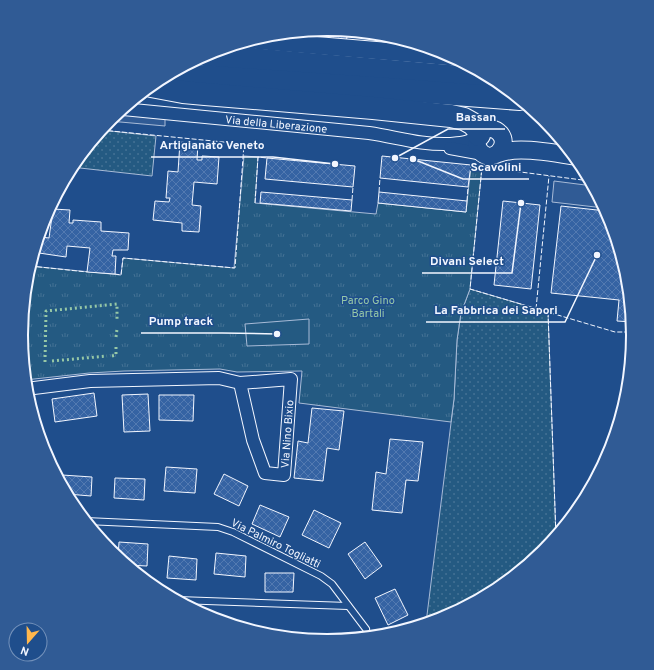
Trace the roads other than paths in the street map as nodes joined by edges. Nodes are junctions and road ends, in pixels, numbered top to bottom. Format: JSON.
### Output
{"nodes":[{"id":1,"x":271,"y":42,"type":"edge"},
{"id":2,"x":431,"y":55,"type":"edge"},
{"id":3,"x":220,"y":56,"type":"edge"},
{"id":4,"x":180,"y":75,"type":"edge"},
{"id":5,"x":481,"y":79,"type":"edge"},
{"id":6,"x":159,"y":88,"type":"edge"},
{"id":7,"x":511,"y":99,"type":"edge"},
{"id":8,"x":130,"y":110,"type":"edge"},
{"id":9,"x":429,"y":144,"type":"junction"},
{"id":10,"x":485,"y":145,"type":"junction"},
{"id":11,"x":544,"y":152,"type":"junction"},
{"id":12,"x":565,"y":155,"type":"edge"},
{"id":13,"x":240,"y":383,"type":"junction"},
{"id":14,"x":33,"y":388,"type":"edge"},
{"id":15,"x":93,"y":521,"type":"edge"},
{"id":16,"x":190,"y":600,"type":"edge"},
{"id":17,"x":348,"y":606,"type":"junction"},
{"id":18,"x":366,"y":629,"type":"dead end"}],
"edges":[{"from":1,"to":2,"type":"main road"},
{"from":3,"to":5,"type":"highway"},
{"from":4,"to":7,"type":"highway"},
{"from":6,"to":10,"type":"highway"},
{"from":8,"to":9,"type":"street","name":"Via della Liberazione"},
{"from":9,"to":10,"type":"street","name":"Via della Liberazione"},
{"from":9,"to":10,"type":"street","name":"Via della Liberazione"},
{"from":10,"to":11,"type":"main road","name":"Via della Liberazione"},
{"from":10,"to":11,"type":"main road","name":"Via della Liberazione"},
{"from":11,"to":12,"type":"main road","name":"Via della Liberazione"},
{"from":13,"to":13,"type":"street","name":"Via Nino Bixio"},
{"from":13,"to":14,"type":"street","name":"Via Nino Bixio"},
{"from":15,"to":17,"type":"lane","name":"Via Palmiro Togliatti"},
{"from":16,"to":17,"type":"lane"},
{"from":17,"to":18,"type":"lane","name":"Via Palmiro Togliatti"}]}
